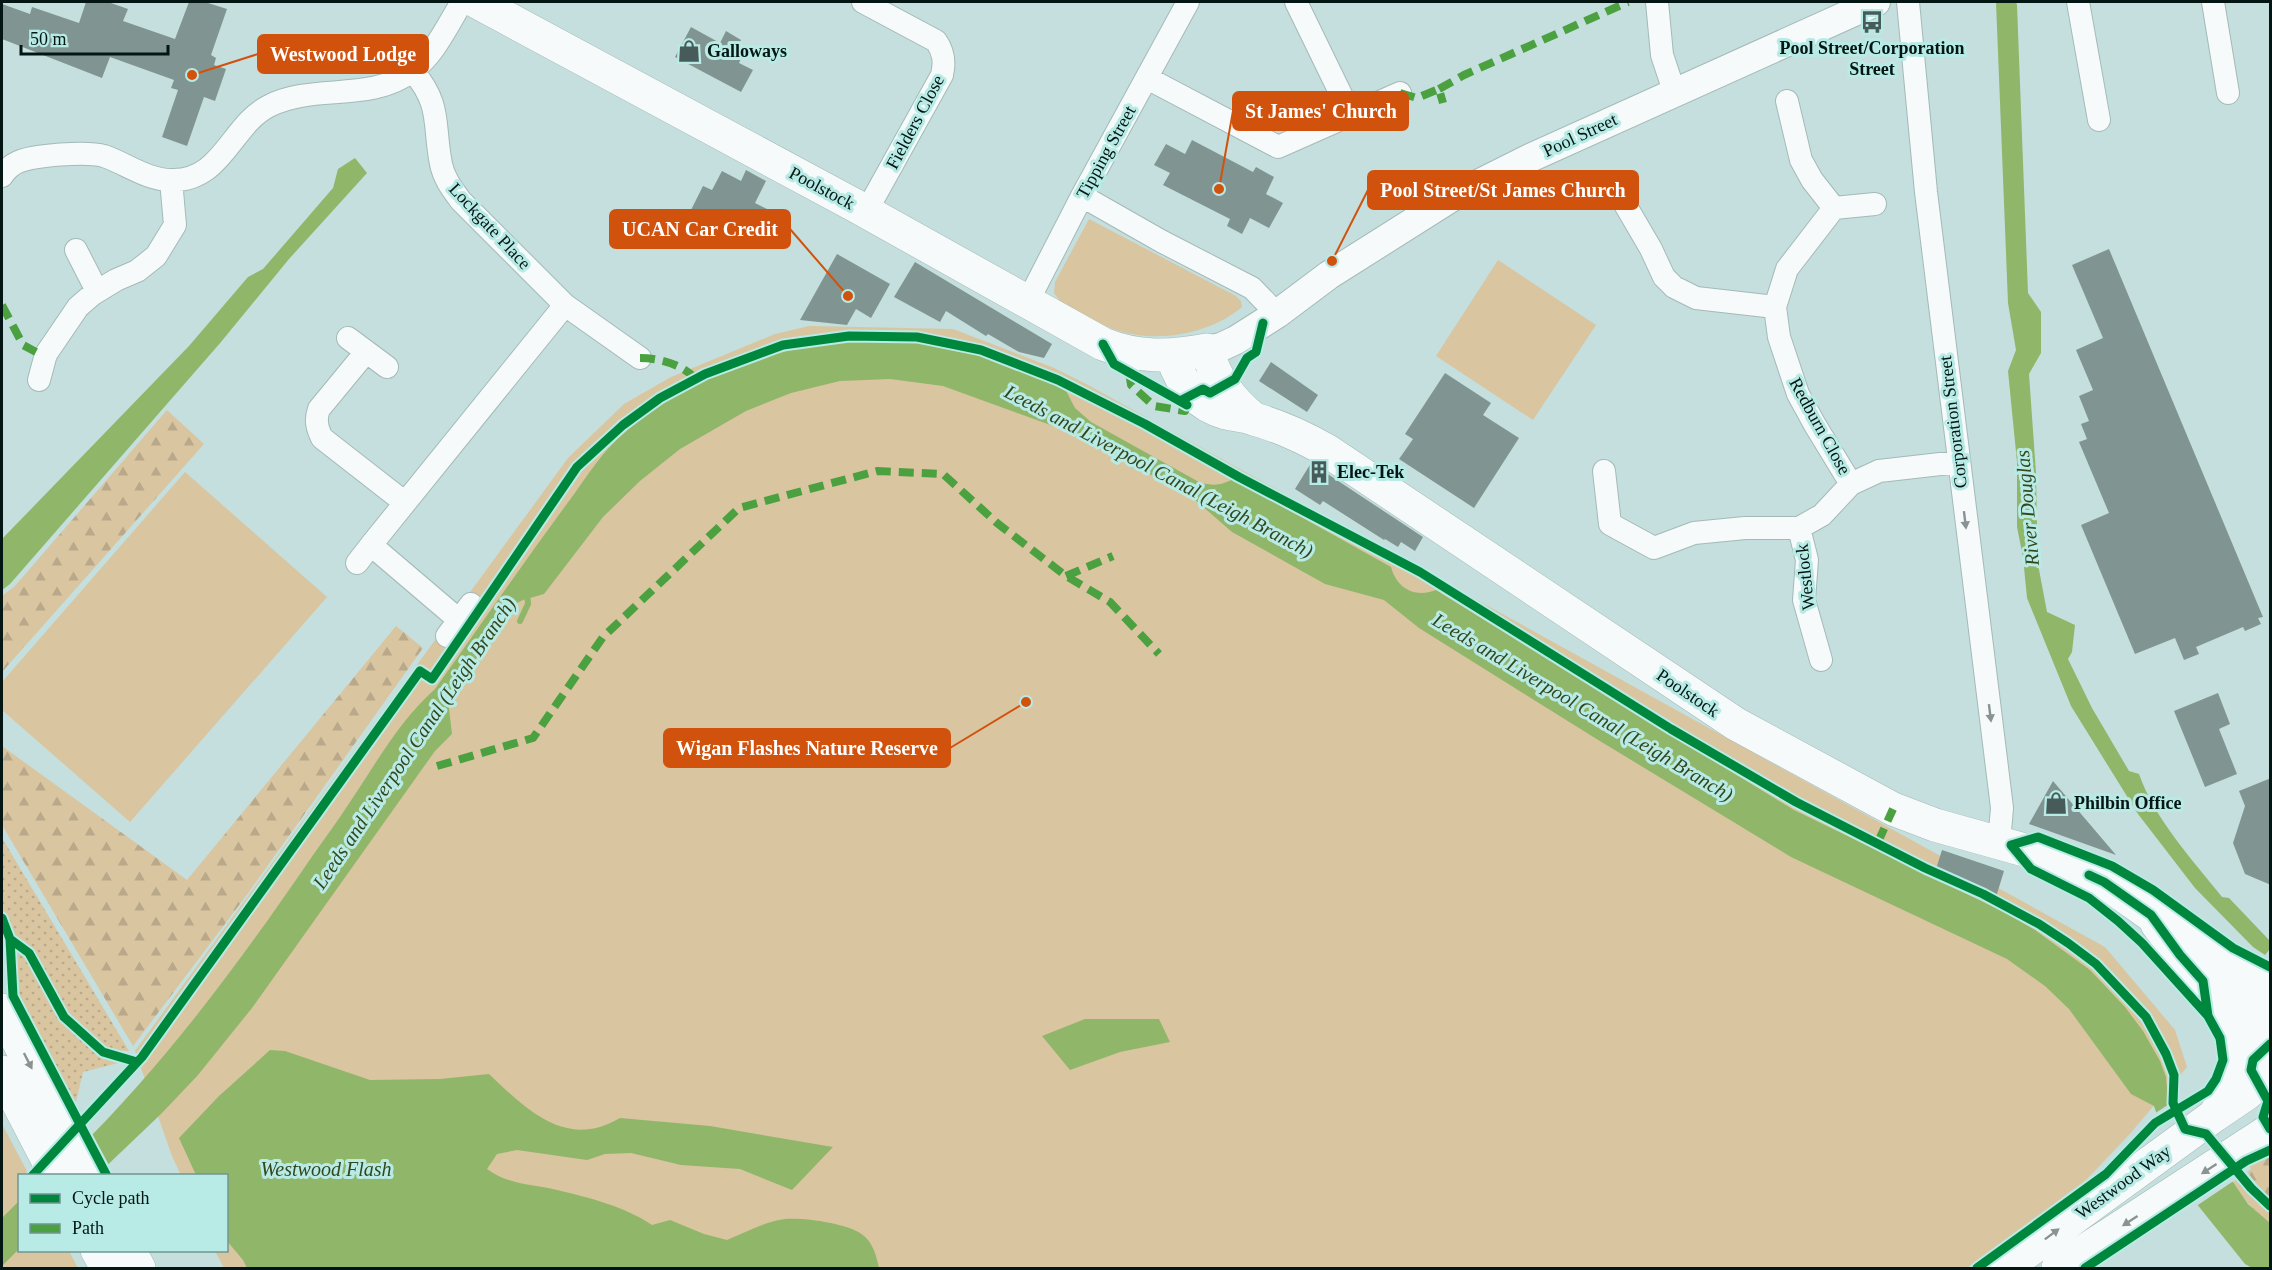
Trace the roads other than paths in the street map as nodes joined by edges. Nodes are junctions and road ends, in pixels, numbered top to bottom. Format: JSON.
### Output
{"nodes":[{"id":1,"x":462,"y":2,"type":"edge"},
{"id":2,"x":477,"y":2,"type":"edge"},
{"id":3,"x":863,"y":2,"type":"edge"},
{"id":4,"x":1188,"y":2,"type":"edge"},
{"id":5,"x":1296,"y":2,"type":"edge"},
{"id":6,"x":1657,"y":2,"type":"edge"},
{"id":7,"x":1876,"y":2,"type":"edge"},
{"id":8,"x":1908,"y":2,"type":"edge"},
{"id":9,"x":2078,"y":2,"type":"edge"},
{"id":10,"x":2212,"y":2,"type":"edge"},
{"id":11,"x":514,"y":10,"type":"edge"},
{"id":12,"x":413,"y":70,"type":"junction"},
{"id":13,"x":1147,"y":78,"type":"junction"},
{"id":14,"x":1674,"y":92,"type":"junction"},
{"id":15,"x":1400,"y":93,"type":"dead end"},
{"id":16,"x":2228,"y":93,"type":"dead end"},
{"id":17,"x":1787,"y":101,"type":"dead end"},
{"id":18,"x":1351,"y":115,"type":"junction"},
{"id":19,"x":2098,"y":120,"type":"dead end"},
{"id":20,"x":2,"y":176,"type":"edge"},
{"id":21,"x":171,"y":180,"type":"junction"},
{"id":22,"x":1082,"y":196,"type":"junction"},
{"id":23,"x":1623,"y":201,"type":"dead end"},
{"id":24,"x":1875,"y":204,"type":"dead end"},
{"id":25,"x":1833,"y":208,"type":"junction"},
{"id":26,"x":866,"y":212,"type":"junction"},
{"id":27,"x":76,"y":250,"type":"dead end"},
{"id":28,"x":97,"y":291,"type":"junction"},
{"id":29,"x":1027,"y":303,"type":"junction"},
{"id":30,"x":565,"y":305,"type":"junction"},
{"id":31,"x":1775,"y":307,"type":"junction"},
{"id":32,"x":1277,"y":314,"type":"junction"},
{"id":33,"x":348,"y":338,"type":"dead end"},
{"id":34,"x":1207,"y":350,"type":"junction"},
{"id":35,"x":366,"y":352,"type":"junction"},
{"id":36,"x":1172,"y":356,"type":"junction"},
{"id":37,"x":640,"y":357,"type":"dead end"},
{"id":38,"x":387,"y":367,"type":"dead end"},
{"id":39,"x":39,"y":380,"type":"dead end"},
{"id":40,"x":1253,"y":418,"type":"junction"},
{"id":41,"x":1958,"y":462,"type":"junction"},
{"id":42,"x":1604,"y":471,"type":"dead end"},
{"id":43,"x":1851,"y":483,"type":"junction"},
{"id":44,"x":404,"y":502,"type":"junction"},
{"id":45,"x":1799,"y":528,"type":"junction"},
{"id":46,"x":459,"y":620,"type":"dead end"},
{"id":47,"x":1821,"y":660,"type":"dead end"},
{"id":48,"x":1999,"y":842,"type":"junction"},
{"id":49,"x":2151,"y":915,"type":"junction"},
{"id":50,"x":2212,"y":953,"type":"junction"},
{"id":51,"x":2271,"y":981,"type":"edge"},
{"id":52,"x":2224,"y":1006,"type":"junction"},
{"id":53,"x":2,"y":1010,"type":"edge"},
{"id":54,"x":2271,"y":1020,"type":"edge"},
{"id":55,"x":2271,"y":1061,"type":"edge"},
{"id":56,"x":2,"y":1072,"type":"edge"},
{"id":57,"x":2271,"y":1074,"type":"edge"},
{"id":58,"x":2215,"y":1115,"type":"junction"},
{"id":59,"x":44,"y":1123,"type":"junction"},
{"id":60,"x":2271,"y":1130,"type":"edge"},
{"id":61,"x":56,"y":1174,"type":"edge"},
{"id":62,"x":86,"y":1174,"type":"edge"},
{"id":63,"x":98,"y":1252,"type":"edge"},
{"id":64,"x":130,"y":1252,"type":"edge"},
{"id":65,"x":107,"y":1269,"type":"edge"},
{"id":66,"x":139,"y":1269,"type":"edge"},
{"id":67,"x":2005,"y":1269,"type":"edge"},
{"id":68,"x":2058,"y":1269,"type":"edge"}],
"edges":[{"from":1,"to":12,"type":"street"},
{"from":2,"to":11,"type":"main road","name":"Poolstock"},
{"from":3,"to":26,"type":"street","name":"Fielders Close"},
{"from":4,"to":13,"type":"street","name":"Tipping Street"},
{"from":5,"to":18,"type":"street"},
{"from":6,"to":14,"type":"street"},
{"from":7,"to":14,"type":"street","name":"Pool Street"},
{"from":8,"to":41,"type":"street","name":"Corporation Street"},
{"from":9,"to":19,"type":"street"},
{"from":10,"to":16,"type":"street"},
{"from":11,"to":26,"type":"main road","name":"Poolstock"},
{"from":12,"to":21,"type":"street"},
{"from":12,"to":30,"type":"street","name":"Lockgate Place"},
{"from":13,"to":18,"type":"street"},
{"from":13,"to":22,"type":"street","name":"Tipping Street"},
{"from":14,"to":32,"type":"street","name":"Pool Street"},
{"from":15,"to":18,"type":"street"},
{"from":17,"to":25,"type":"street"},
{"from":20,"to":21,"type":"street"},
{"from":21,"to":28,"type":"street"},
{"from":22,"to":29,"type":"street","name":"Tipping Street"},
{"from":22,"to":32,"type":"street"},
{"from":23,"to":31,"type":"street"},
{"from":24,"to":25,"type":"street"},
{"from":25,"to":31,"type":"street","name":"Redburn Close"},
{"from":26,"to":29,"type":"main road","name":"Poolstock"},
{"from":27,"to":28,"type":"street"},
{"from":28,"to":39,"type":"street"},
{"from":29,"to":36,"type":"main road","name":"Poolstock"},
{"from":30,"to":37,"type":"street","name":"Lockgate Place"},
{"from":30,"to":44,"type":"street"},
{"from":31,"to":43,"type":"street","name":"Redburn Close"},
{"from":32,"to":34,"type":"street","name":"Pool Street"},
{"from":33,"to":35,"type":"street"},
{"from":34,"to":36,"type":"main road","name":"Poolstock"},
{"from":34,"to":40,"type":"main road","name":"Poolstock"},
{"from":35,"to":38,"type":"street"},
{"from":35,"to":44,"type":"street"},
{"from":36,"to":40,"type":"main road","name":"Poolstock"},
{"from":40,"to":48,"type":"main road","name":"Poolstock"},
{"from":41,"to":43,"type":"street"},
{"from":41,"to":48,"type":"street","name":"Corporation Street","one_way":true},
{"from":42,"to":45,"type":"street"},
{"from":43,"to":45,"type":"street"},
{"from":44,"to":46,"type":"street"},
{"from":45,"to":47,"type":"street","name":"Westlock"},
{"from":48,"to":49,"type":"main road","name":"Poolstock"},
{"from":49,"to":50,"type":"main road","name":"Poolstock"},
{"from":49,"to":52,"type":"main road","name":"Poolstock"},
{"from":50,"to":51,"type":"main road"},
{"from":50,"to":54,"type":"main road","name":"Poolstock"},
{"from":52,"to":55,"type":"main road","name":"Poolstock"},
{"from":52,"to":58,"type":"main road"},
{"from":53,"to":59,"type":"main road","one_way":true},
{"from":56,"to":59,"type":"main road"},
{"from":57,"to":58,"type":"main road","name":"Westwood Way"},
{"from":67,"to":58,"type":"main road","name":"Westwood Way","one_way":true},
{"from":59,"to":61,"type":"main road"},
{"from":59,"to":62,"type":"main road"},
{"from":60,"to":68,"type":"main road","name":"Westwood Way","one_way":true},
{"from":63,"to":65,"type":"main road"},
{"from":64,"to":66,"type":"main road"}]}
